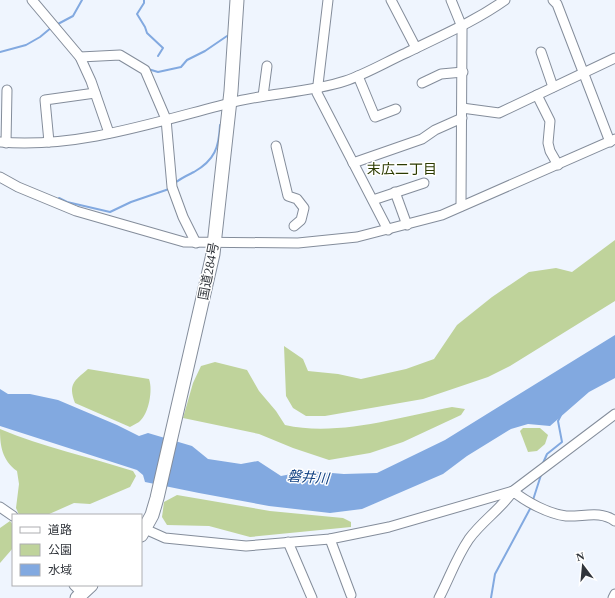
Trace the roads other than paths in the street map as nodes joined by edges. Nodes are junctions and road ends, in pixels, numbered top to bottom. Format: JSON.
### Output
{"nodes":[{"id":1,"x":32,"y":0,"type":"edge"},
{"id":2,"x":237,"y":0,"type":"edge"},
{"id":3,"x":328,"y":0,"type":"edge"},
{"id":4,"x":391,"y":0,"type":"edge"},
{"id":5,"x":451,"y":0,"type":"edge"},
{"id":6,"x":505,"y":0,"type":"edge"},
{"id":7,"x":558,"y":1,"type":"edge"},
{"id":8,"x":462,"y":27,"type":"junction"},
{"id":9,"x":416,"y":48,"type":"junction"},
{"id":10,"x":541,"y":52,"type":"dead end"},
{"id":11,"x":80,"y":57,"type":"junction"},
{"id":12,"x":615,"y":58,"type":"edge"},
{"id":13,"x":267,"y":66,"type":"dead end"},
{"id":14,"x":463,"y":72,"type":"junction"},
{"id":15,"x":583,"y":74,"type":"junction"},
{"id":16,"x":358,"y":76,"type":"junction"},
{"id":17,"x":422,"y":83,"type":"dead end"},
{"id":18,"x":318,"y":87,"type":"junction"},
{"id":19,"x":553,"y":87,"type":"junction"},
{"id":20,"x":7,"y":90,"type":"dead end"},
{"id":21,"x":95,"y":93,"type":"junction"},
{"id":22,"x":537,"y":95,"type":"junction"},
{"id":23,"x":263,"y":96,"type":"junction"},
{"id":24,"x":229,"y":104,"type":"junction"},
{"id":25,"x":462,"y":108,"type":"junction"},
{"id":26,"x":396,"y":109,"type":"dead end"},
{"id":27,"x":462,"y":118,"type":"junction"},
{"id":28,"x":166,"y":119,"type":"junction"},
{"id":29,"x":109,"y":133,"type":"junction"},
{"id":30,"x":612,"y":141,"type":"edge"},
{"id":31,"x":3,"y":142,"type":"edge"},
{"id":32,"x":49,"y":142,"type":"junction"},
{"id":33,"x":276,"y":146,"type":"dead end"},
{"id":34,"x":353,"y":163,"type":"junction"},
{"id":35,"x":558,"y":165,"type":"junction"},
{"id":36,"x":0,"y":177,"type":"edge"},
{"id":37,"x":424,"y":183,"type":"dead end"},
{"id":38,"x":395,"y":192,"type":"junction"},
{"id":39,"x":373,"y":200,"type":"junction"},
{"id":40,"x":461,"y":206,"type":"junction"},
{"id":41,"x":407,"y":225,"type":"junction"},
{"id":42,"x":388,"y":230,"type":"junction"},
{"id":43,"x":196,"y":243,"type":"junction"},
{"id":44,"x":298,"y":243,"type":"junction"},
{"id":45,"x":213,"y":248,"type":"junction"},
{"id":46,"x":615,"y":414,"type":"edge"},
{"id":47,"x":513,"y":491,"type":"junction"},
{"id":48,"x":0,"y":506,"type":"edge"},
{"id":49,"x":12,"y":515,"type":"edge"},
{"id":50,"x":615,"y":521,"type":"edge"},
{"id":51,"x":143,"y":532,"type":"edge"},
{"id":52,"x":330,"y":539,"type":"junction"},
{"id":53,"x":288,"y":542,"type":"junction"},
{"id":54,"x":615,"y":594,"type":"edge"},
{"id":55,"x":351,"y":595,"type":"dead end"},
{"id":56,"x":312,"y":598,"type":"edge"},
{"id":57,"x":439,"y":598,"type":"edge"},
{"id":58,"x":613,"y":598,"type":"edge"}],
"edges":[{"from":1,"to":11,"type":"street"},
{"from":2,"to":24,"type":"highway","name":"国道284号"},
{"from":3,"to":18,"type":"street"},
{"from":4,"to":9,"type":"street"},
{"from":5,"to":8,"type":"street"},
{"from":6,"to":8,"type":"street"},
{"from":7,"to":15,"type":"street"},
{"from":8,"to":9,"type":"street"},
{"from":8,"to":14,"type":"street"},
{"from":9,"to":16,"type":"street"},
{"from":10,"to":19,"type":"street"},
{"from":11,"to":21,"type":"street"},
{"from":11,"to":28,"type":"street"},
{"from":12,"to":15,"type":"street"},
{"from":13,"to":23,"type":"street"},
{"from":14,"to":17,"type":"street"},
{"from":14,"to":25,"type":"street"},
{"from":15,"to":19,"type":"street"},
{"from":15,"to":30,"type":"street"},
{"from":16,"to":18,"type":"street"},
{"from":16,"to":26,"type":"street"},
{"from":18,"to":23,"type":"street"},
{"from":18,"to":34,"type":"street"},
{"from":19,"to":22,"type":"street"},
{"from":20,"to":31,"type":"street"},
{"from":21,"to":29,"type":"street"},
{"from":21,"to":32,"type":"street"},
{"from":22,"to":25,"type":"street"},
{"from":22,"to":35,"type":"street"},
{"from":23,"to":24,"type":"street"},
{"from":24,"to":28,"type":"street"},
{"from":24,"to":45,"type":"highway","name":"国道284号"},
{"from":25,"to":27,"type":"street"},
{"from":27,"to":34,"type":"street"},
{"from":27,"to":40,"type":"street"},
{"from":28,"to":29,"type":"street"},
{"from":28,"to":43,"type":"street"},
{"from":29,"to":32,"type":"street"},
{"from":30,"to":35,"type":"street"},
{"from":31,"to":32,"type":"street"},
{"from":33,"to":44,"type":"street"},
{"from":34,"to":39,"type":"street"},
{"from":35,"to":40,"type":"street"},
{"from":36,"to":43,"type":"street"},
{"from":37,"to":38,"type":"street"},
{"from":38,"to":39,"type":"street"},
{"from":38,"to":41,"type":"street"},
{"from":39,"to":42,"type":"street"},
{"from":40,"to":41,"type":"street"},
{"from":41,"to":42,"type":"street"},
{"from":42,"to":44,"type":"street"},
{"from":43,"to":45,"type":"street"},
{"from":44,"to":45,"type":"street"},
{"from":45,"to":51,"type":"highway","name":"国道284号"},
{"from":46,"to":47,"type":"street"},
{"from":47,"to":50,"type":"street"},
{"from":47,"to":52,"type":"street"},
{"from":47,"to":57,"type":"street"},
{"from":48,"to":49,"type":"street"},
{"from":51,"to":53,"type":"street"},
{"from":52,"to":53,"type":"street"},
{"from":52,"to":55,"type":"street"},
{"from":53,"to":56,"type":"street"},
{"from":54,"to":58,"type":"street"}]}
